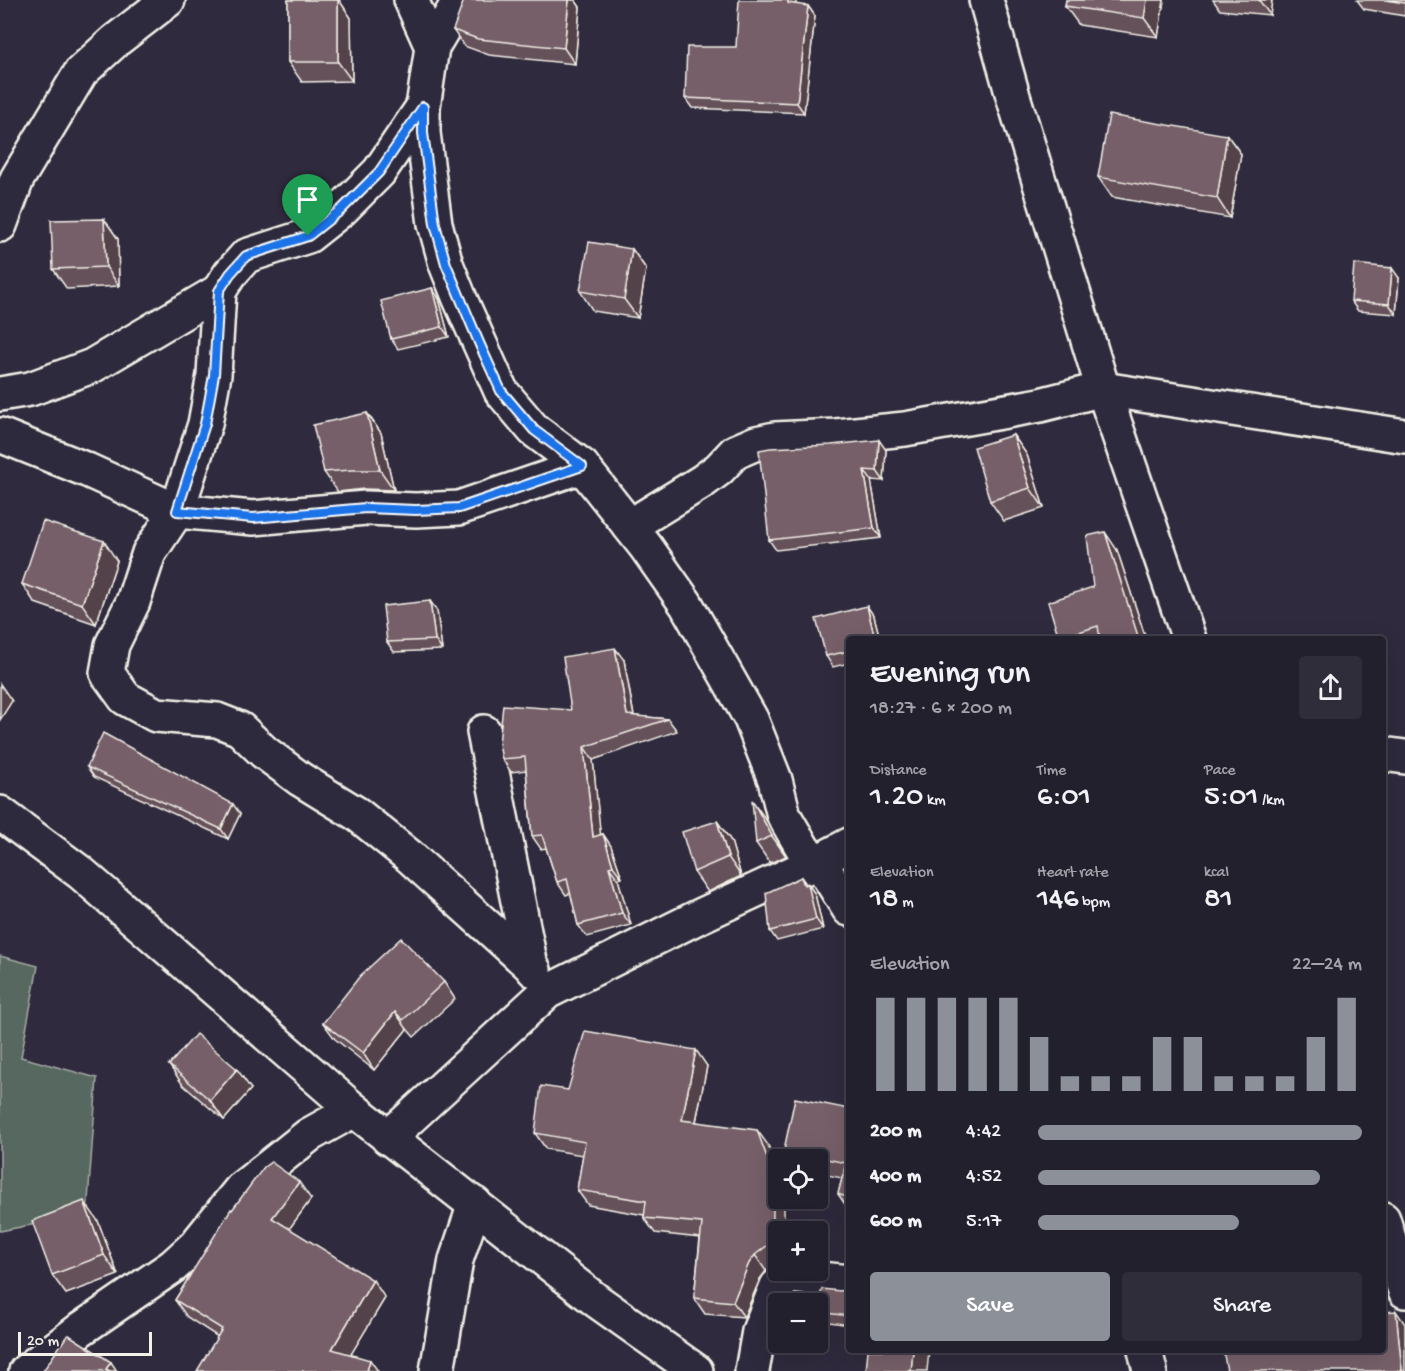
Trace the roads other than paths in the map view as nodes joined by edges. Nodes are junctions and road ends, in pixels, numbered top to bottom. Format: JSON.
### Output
{"nodes":[{"id":1,"x":168,"y":0,"type":"edge"},
{"id":2,"x":411,"y":0,"type":"edge"},
{"id":3,"x":465,"y":0,"type":"edge"},
{"id":4,"x":986,"y":0,"type":"edge"},
{"id":5,"x":432,"y":47,"type":"junction"},
{"id":6,"x":423,"y":107,"type":"junction"},
{"id":7,"x":0,"y":225,"type":"edge"},
{"id":8,"x":219,"y":291,"type":"junction"},
{"id":9,"x":1103,"y":389,"type":"junction"},
{"id":10,"x":0,"y":394,"type":"edge"},
{"id":11,"x":0,"y":435,"type":"edge"},
{"id":12,"x":1405,"y":436,"type":"edge"},
{"id":13,"x":582,"y":466,"type":"junction"},
{"id":14,"x":177,"y":511,"type":"junction"},
{"id":15,"x":630,"y":526,"type":"junction"},
{"id":16,"x":1188,"y":636,"type":"edge"},
{"id":17,"x":484,"y":732,"type":"dead end"},
{"id":18,"x":1386,"y":755,"type":"edge"},
{"id":19,"x":1405,"y":758,"type":"edge"},
{"id":20,"x":0,"y":813,"type":"edge"},
{"id":21,"x":846,"y":847,"type":"edge"},
{"id":22,"x":819,"y":861,"type":"junction"},
{"id":23,"x":846,"y":904,"type":"edge"},
{"id":24,"x":539,"y":979,"type":"junction"},
{"id":25,"x":354,"y":1110,"type":"junction"},
{"id":26,"x":388,"y":1138,"type":"junction"},
{"id":27,"x":475,"y":1204,"type":"junction"},
{"id":28,"x":1390,"y":1230,"type":"edge"},
{"id":29,"x":846,"y":1282,"type":"edge"},
{"id":30,"x":1405,"y":1291,"type":"edge"},
{"id":31,"x":1146,"y":1353,"type":"edge"},
{"id":32,"x":26,"y":1371,"type":"edge"},
{"id":33,"x":437,"y":1371,"type":"edge"},
{"id":34,"x":696,"y":1371,"type":"edge"},
{"id":35,"x":752,"y":1371,"type":"edge"},
{"id":36,"x":1150,"y":1371,"type":"edge"}],
"edges":[{"from":1,"to":7,"type":"street"},
{"from":2,"to":5,"type":"street"},
{"from":3,"to":5,"type":"street"},
{"from":4,"to":9,"type":"street"},
{"from":5,"to":6,"type":"street"},
{"from":6,"to":8,"type":"street"},
{"from":6,"to":13,"type":"street"},
{"from":8,"to":10,"type":"street"},
{"from":8,"to":14,"type":"street"},
{"from":9,"to":12,"type":"street"},
{"from":9,"to":15,"type":"street"},
{"from":9,"to":16,"type":"street"},
{"from":11,"to":14,"type":"street"},
{"from":13,"to":14,"type":"street"},
{"from":13,"to":15,"type":"street"},
{"from":14,"to":24,"type":"street"},
{"from":15,"to":22,"type":"street"},
{"from":17,"to":24,"type":"street"},
{"from":18,"to":19,"type":"street"},
{"from":20,"to":25,"type":"street"},
{"from":21,"to":22,"type":"street"},
{"from":22,"to":23,"type":"street"},
{"from":22,"to":24,"type":"street"},
{"from":24,"to":26,"type":"street"},
{"from":25,"to":26,"type":"street"},
{"from":25,"to":32,"type":"street"},
{"from":26,"to":27,"type":"street"},
{"from":27,"to":33,"type":"street"},
{"from":27,"to":34,"type":"street"},
{"from":28,"to":30,"type":"street"},
{"from":29,"to":35,"type":"street"},
{"from":31,"to":36,"type":"street"}]}
